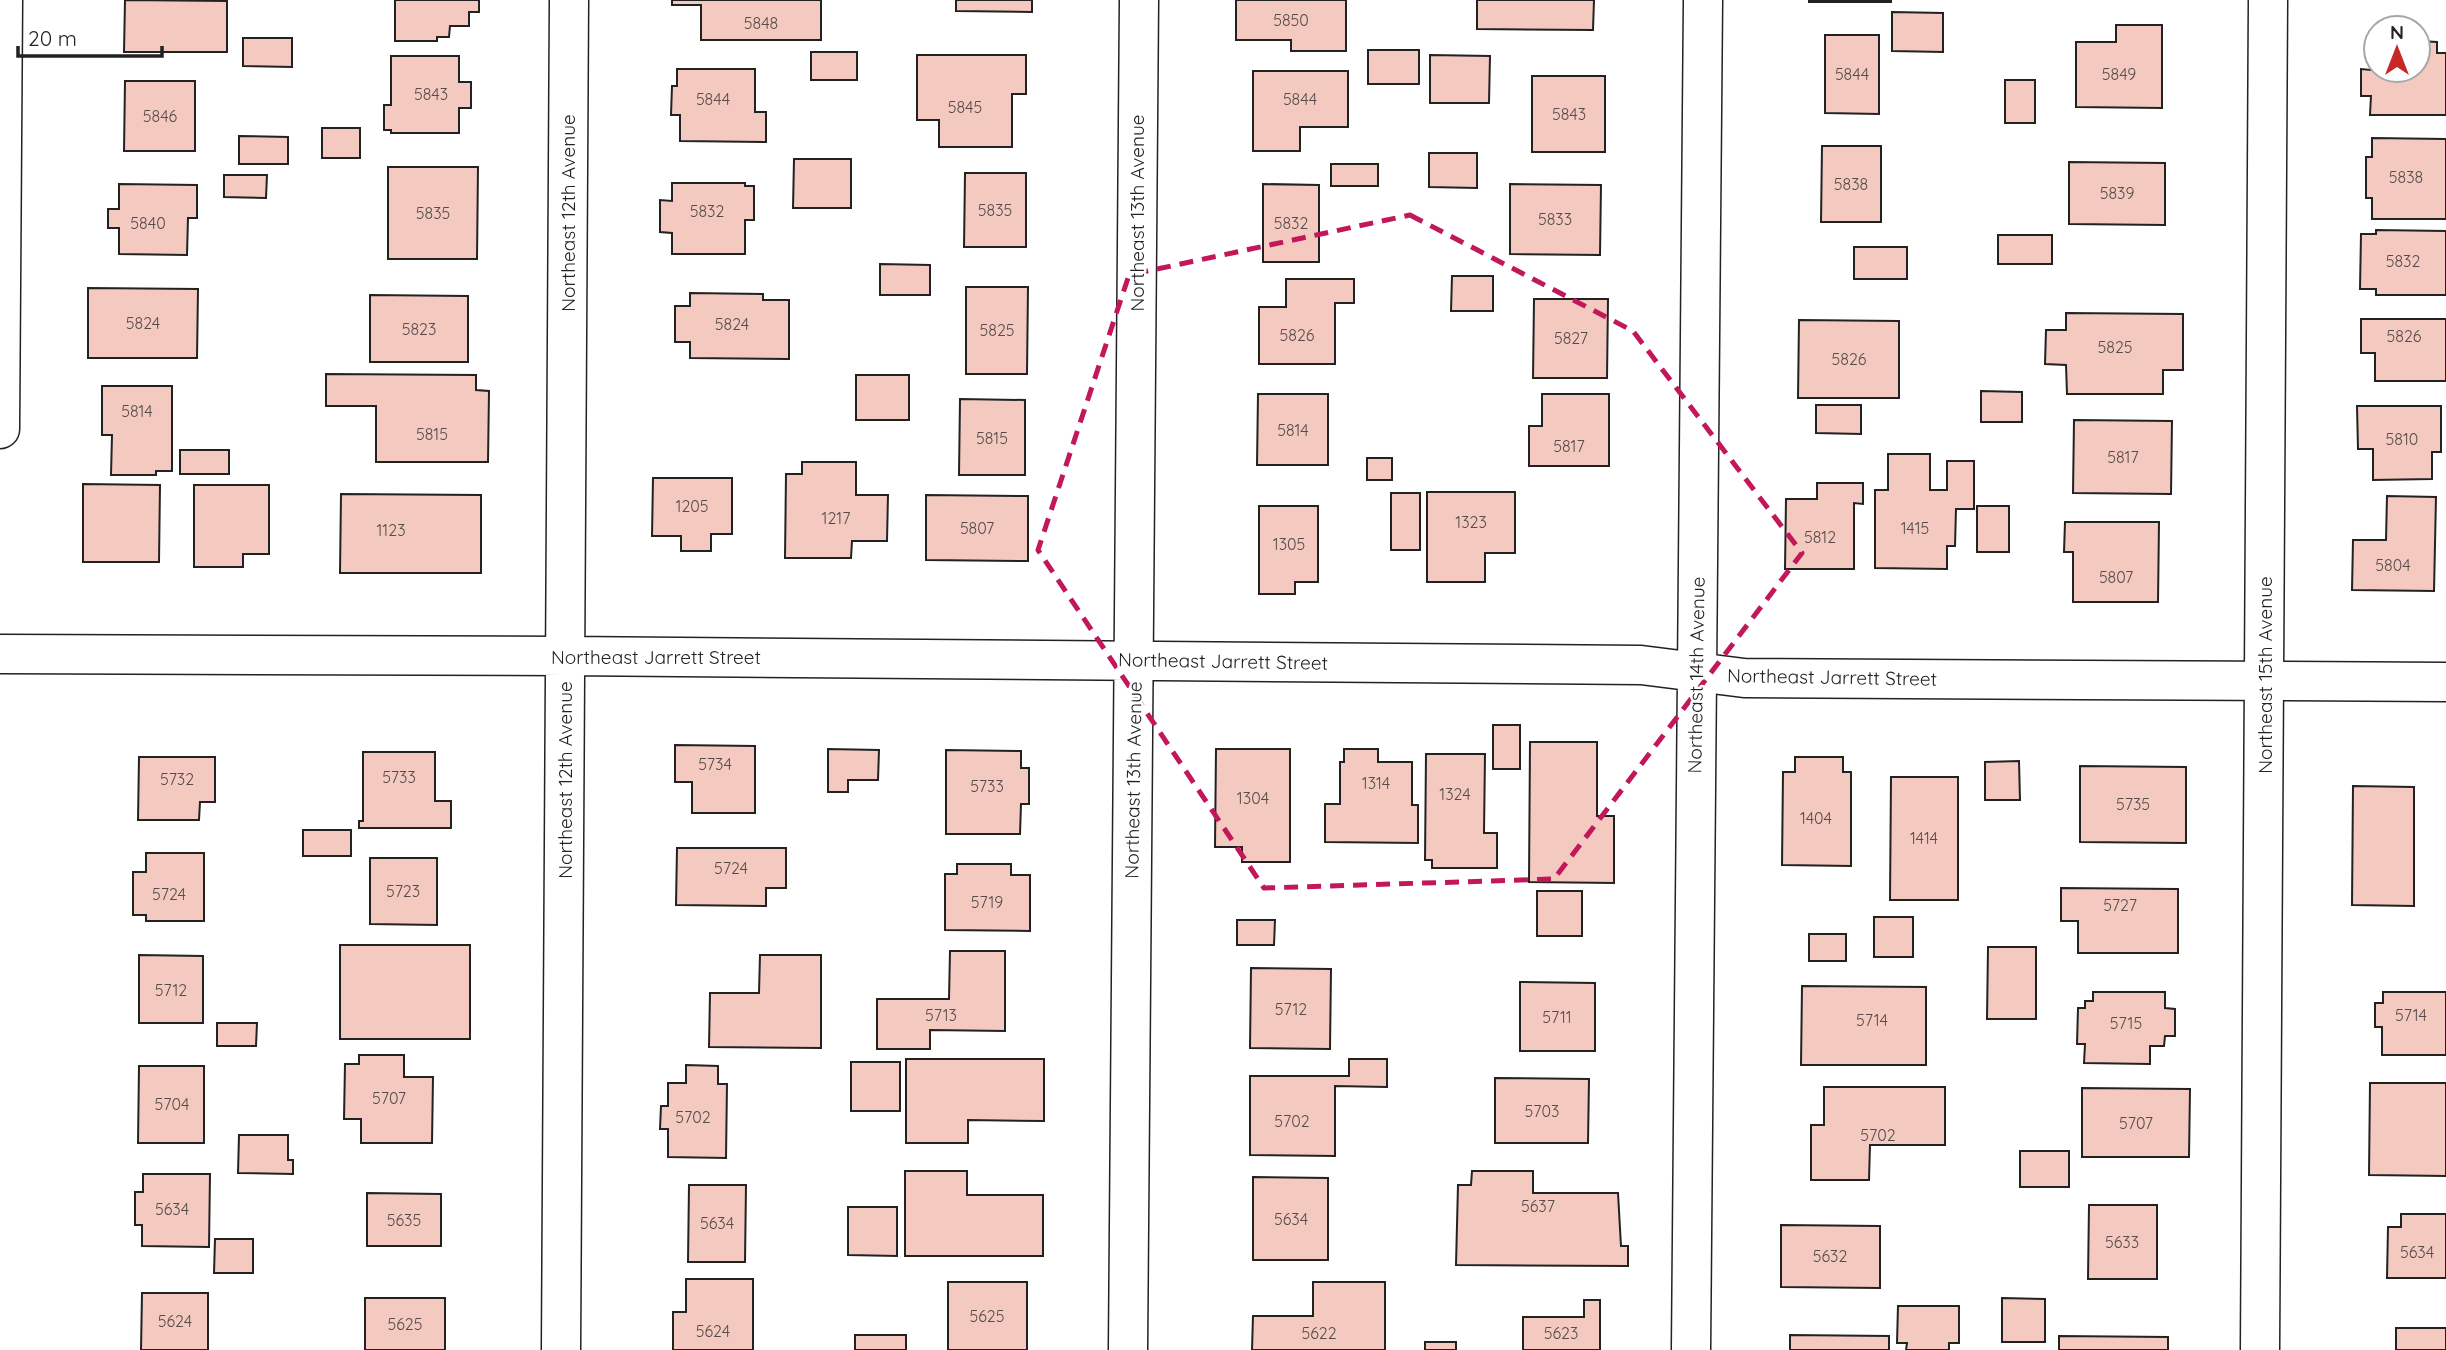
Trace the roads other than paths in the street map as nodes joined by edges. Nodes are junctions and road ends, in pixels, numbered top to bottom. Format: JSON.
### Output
{"nodes":[{"id":1,"x":3,"y":0,"type":"edge"},
{"id":2,"x":569,"y":0,"type":"edge"},
{"id":3,"x":1139,"y":0,"type":"edge"},
{"id":4,"x":1703,"y":0,"type":"edge"},
{"id":5,"x":2268,"y":0,"type":"edge"},
{"id":6,"x":0,"y":429,"type":"edge"},
{"id":7,"x":0,"y":654,"type":"edge"},
{"id":8,"x":566,"y":656,"type":"junction"},
{"id":9,"x":1134,"y":660,"type":"junction"},
{"id":10,"x":1696,"y":672,"type":"junction"},
{"id":11,"x":2265,"y":680,"type":"junction"},
{"id":12,"x":2446,"y":682,"type":"edge"},
{"id":13,"x":561,"y":1350,"type":"edge"},
{"id":14,"x":1128,"y":1350,"type":"edge"},
{"id":15,"x":1691,"y":1350,"type":"edge"},
{"id":16,"x":2260,"y":1350,"type":"edge"}],
"edges":[{"from":1,"to":6,"type":"street"},
{"from":2,"to":8,"type":"street","name":"Northeast 12th Avenue"},
{"from":3,"to":9,"type":"street","name":"Northeast 13th Avenue"},
{"from":4,"to":10,"type":"street","name":"Northeast 14th Avenue"},
{"from":5,"to":11,"type":"street","name":"Northeast 15th Avenue"},
{"from":7,"to":8,"type":"street","name":"Northeast Jarrett Street"},
{"from":8,"to":9,"type":"street","name":"Northeast Jarrett Street"},
{"from":8,"to":13,"type":"street","name":"Northeast 12th Avenue"},
{"from":9,"to":10,"type":"street","name":"Northeast Jarrett Street"},
{"from":9,"to":14,"type":"street","name":"Northeast 13th Avenue"},
{"from":10,"to":11,"type":"street","name":"Northeast Jarrett Street"},
{"from":10,"to":15,"type":"street","name":"Northeast 14th Avenue"},
{"from":11,"to":12,"type":"street","name":"Northeast Jarrett Street"},
{"from":11,"to":16,"type":"street","name":"Northeast 15th Avenue"}]}
